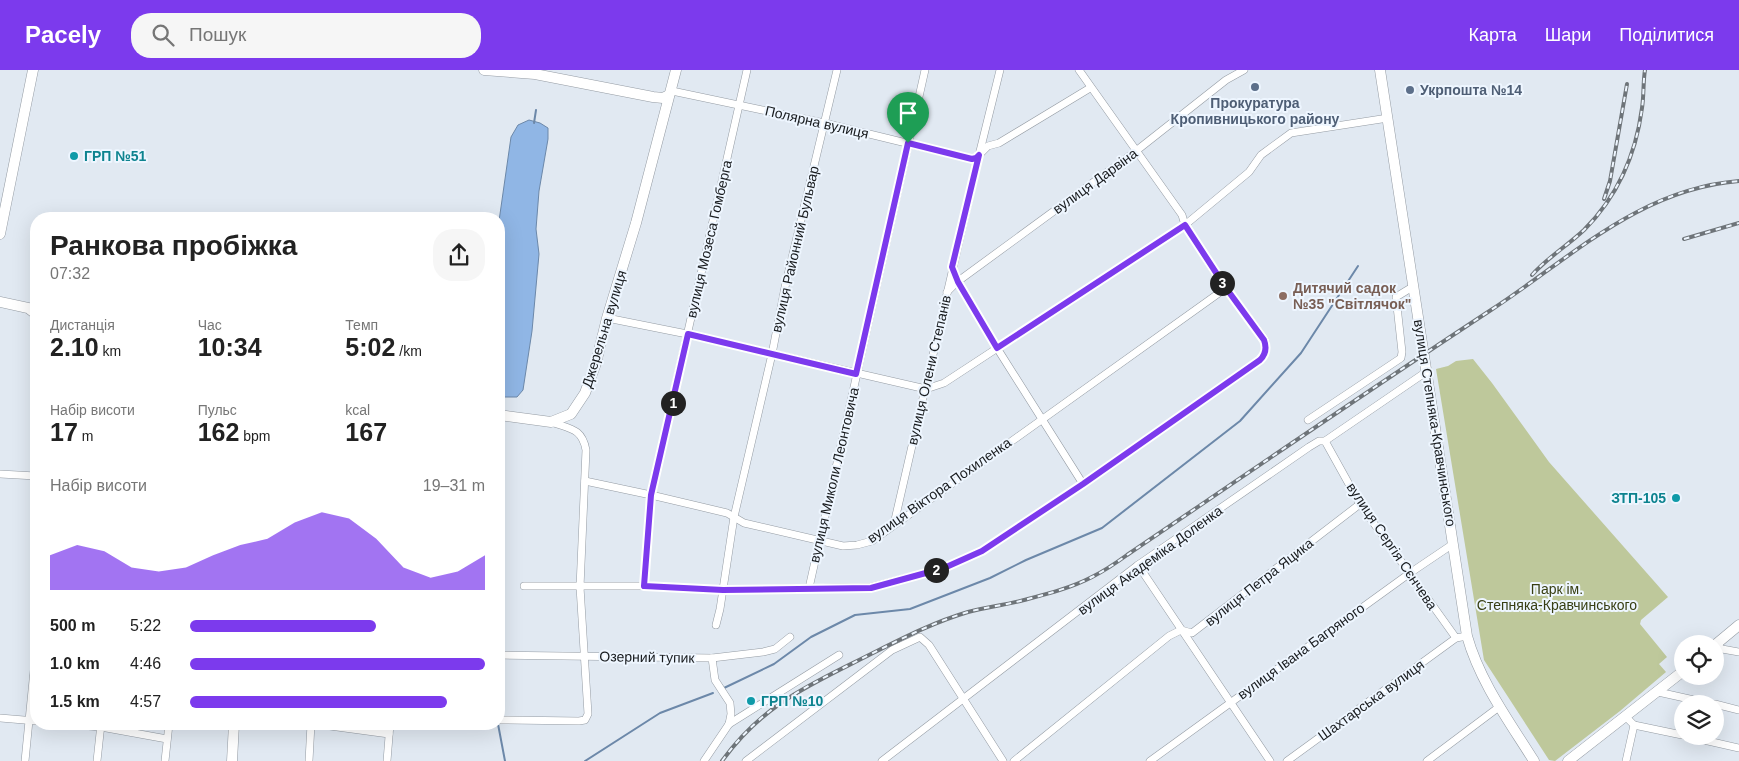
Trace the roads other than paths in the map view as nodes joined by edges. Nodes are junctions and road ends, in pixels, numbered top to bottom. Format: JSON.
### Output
{"nodes":[{"id":1,"x":34,"y":70,"type":"edge"},
{"id":2,"x":484,"y":70,"type":"edge"},
{"id":3,"x":676,"y":70,"type":"edge"},
{"id":4,"x":747,"y":70,"type":"edge"},
{"id":5,"x":837,"y":70,"type":"edge"},
{"id":6,"x":924,"y":70,"type":"edge"},
{"id":7,"x":1000,"y":70,"type":"edge"},
{"id":8,"x":1079,"y":70,"type":"edge"},
{"id":9,"x":1244,"y":70,"type":"edge"},
{"id":10,"x":1380,"y":70,"type":"edge"},
{"id":11,"x":1090,"y":88,"type":"junction"},
{"id":12,"x":670,"y":93,"type":"junction"},
{"id":13,"x":739,"y":105,"type":"junction"},
{"id":14,"x":1388,"y":118,"type":"junction"},
{"id":15,"x":824,"y":123,"type":"junction"},
{"id":16,"x":908,"y":143,"type":"junction"},
{"id":17,"x":1136,"y":151,"type":"junction"},
{"id":18,"x":979,"y":155,"type":"junction"},
{"id":19,"x":1185,"y":225,"type":"junction"},
{"id":20,"x":0,"y":234,"type":"edge"},
{"id":21,"x":952,"y":267,"type":"junction"},
{"id":22,"x":958,"y":282,"type":"junction"},
{"id":23,"x":1414,"y":286,"type":"junction"},
{"id":24,"x":1226,"y":288,"type":"junction"},
{"id":25,"x":947,"y":292,"type":"junction"},
{"id":26,"x":0,"y":302,"type":"edge"},
{"id":27,"x":30,"y":310,"type":"edge"},
{"id":28,"x":607,"y":318,"type":"junction"},
{"id":29,"x":688,"y":334,"type":"junction"},
{"id":30,"x":997,"y":348,"type":"junction"},
{"id":31,"x":772,"y":354,"type":"junction"},
{"id":32,"x":1426,"y":372,"type":"junction"},
{"id":33,"x":856,"y":374,"type":"junction"},
{"id":34,"x":926,"y":389,"type":"junction"},
{"id":35,"x":505,"y":416,"type":"edge"},
{"id":36,"x":1042,"y":419,"type":"junction"},
{"id":37,"x":1308,"y":420,"type":"dead end"},
{"id":38,"x":551,"y":422,"type":"junction"},
{"id":39,"x":1325,"y":441,"type":"junction"},
{"id":40,"x":0,"y":474,"type":"edge"},
{"id":41,"x":30,"y":476,"type":"edge"},
{"id":42,"x":585,"y":481,"type":"junction"},
{"id":43,"x":1083,"y":484,"type":"junction"},
{"id":44,"x":651,"y":495,"type":"junction"},
{"id":45,"x":1360,"y":504,"type":"junction"},
{"id":46,"x":734,"y":517,"type":"junction"},
{"id":47,"x":894,"y":524,"type":"junction"},
{"id":48,"x":819,"y":540,"type":"junction"},
{"id":49,"x":1453,"y":544,"type":"junction"},
{"id":50,"x":1138,"y":566,"type":"junction"},
{"id":51,"x":1410,"y":573,"type":"junction"},
{"id":52,"x":524,"y":586,"type":"dead end"},
{"id":53,"x":644,"y":586,"type":"junction"},
{"id":54,"x":580,"y":587,"type":"junction"},
{"id":55,"x":809,"y":588,"type":"junction"},
{"id":56,"x":723,"y":590,"type":"junction"},
{"id":57,"x":716,"y":625,"type":"dead end"},
{"id":58,"x":1739,"y":626,"type":"edge"},
{"id":59,"x":1181,"y":630,"type":"junction"},
{"id":60,"x":1467,"y":636,"type":"junction"},
{"id":61,"x":790,"y":637,"type":"dead end"},
{"id":62,"x":1456,"y":638,"type":"junction"},
{"id":63,"x":1724,"y":638,"type":"edge"},
{"id":64,"x":1724,"y":649,"type":"edge"},
{"id":65,"x":1739,"y":652,"type":"edge"},
{"id":66,"x":505,"y":655,"type":"edge"},
{"id":67,"x":585,"y":655,"type":"junction"},
{"id":68,"x":839,"y":655,"type":"dead end"},
{"id":69,"x":712,"y":658,"type":"junction"},
{"id":70,"x":1674,"y":679,"type":"edge"},
{"id":71,"x":1658,"y":692,"type":"junction"},
{"id":72,"x":1674,"y":695,"type":"edge"},
{"id":73,"x":963,"y":700,"type":"junction"},
{"id":74,"x":1230,"y":702,"type":"junction"},
{"id":75,"x":1724,"y":706,"type":"edge"},
{"id":76,"x":1500,"y":707,"type":"junction"},
{"id":77,"x":1739,"y":710,"type":"edge"},
{"id":78,"x":1625,"y":716,"type":"junction"},
{"id":79,"x":0,"y":718,"type":"edge"},
{"id":80,"x":505,"y":720,"type":"edge"},
{"id":81,"x":30,"y":721,"type":"edge"},
{"id":82,"x":729,"y":724,"type":"junction"},
{"id":83,"x":1634,"y":725,"type":"junction"},
{"id":84,"x":31,"y":730,"type":"edge"},
{"id":85,"x":101,"y":730,"type":"edge"},
{"id":86,"x":121,"y":730,"type":"edge"},
{"id":87,"x":168,"y":730,"type":"edge"},
{"id":88,"x":234,"y":730,"type":"edge"},
{"id":89,"x":312,"y":730,"type":"edge"},
{"id":90,"x":359,"y":730,"type":"edge"},
{"id":91,"x":389,"y":730,"type":"edge"},
{"id":92,"x":389,"y":734,"type":"junction"},
{"id":93,"x":1674,"y":734,"type":"edge"},
{"id":94,"x":167,"y":739,"type":"junction"},
{"id":95,"x":1724,"y":745,"type":"edge"},
{"id":96,"x":1739,"y":748,"type":"edge"},
{"id":97,"x":25,"y":761,"type":"edge"},
{"id":98,"x":97,"y":761,"type":"edge"},
{"id":99,"x":165,"y":761,"type":"edge"},
{"id":100,"x":232,"y":761,"type":"edge"},
{"id":101,"x":309,"y":761,"type":"edge"},
{"id":102,"x":388,"y":761,"type":"edge"},
{"id":103,"x":704,"y":761,"type":"edge"},
{"id":104,"x":746,"y":761,"type":"edge"},
{"id":105,"x":882,"y":761,"type":"edge"},
{"id":106,"x":1003,"y":761,"type":"edge"},
{"id":107,"x":1014,"y":761,"type":"edge"},
{"id":108,"x":1150,"y":761,"type":"edge"},
{"id":109,"x":1270,"y":761,"type":"edge"},
{"id":110,"x":1287,"y":761,"type":"edge"},
{"id":111,"x":1427,"y":761,"type":"edge"},
{"id":112,"x":1534,"y":761,"type":"edge"},
{"id":113,"x":1568,"y":761,"type":"edge"},
{"id":114,"x":1626,"y":761,"type":"edge"}],
"edges":[{"from":1,"to":20,"type":"main road"},
{"from":2,"to":12,"type":"main road"},
{"from":3,"to":12,"type":"main road","name":"Джерельна вулиця"},
{"from":4,"to":13,"type":"street","name":"вулиця Мозеса Гомберга"},
{"from":5,"to":15,"type":"street","name":"вулиця Районний Бульвар"},
{"from":6,"to":16,"type":"street","name":"вулиця Миколи Леонтовича"},
{"from":7,"to":18,"type":"street","name":"вулиця Олени Степанів"},
{"from":8,"to":11,"type":"street"},
{"from":9,"to":17,"type":"street","name":"вулиця Дарвіна"},
{"from":10,"to":14,"type":"main road","name":"вулиця Степняка-Кравчинського"},
{"from":11,"to":17,"type":"street"},
{"from":11,"to":18,"type":"street","name":"Полярна вулиця"},
{"from":12,"to":13,"type":"street","name":"Полярна вулиця"},
{"from":12,"to":28,"type":"main road","name":"Джерельна вулиця"},
{"from":13,"to":15,"type":"street","name":"Полярна вулиця"},
{"from":13,"to":29,"type":"street","name":"вулиця Мозеса Гомберга"},
{"from":14,"to":19,"type":"street"},
{"from":14,"to":23,"type":"main road","name":"вулиця Степняка-Кравчинського"},
{"from":15,"to":16,"type":"street","name":"Полярна вулиця"},
{"from":15,"to":31,"type":"street","name":"вулиця Районний Бульвар"},
{"from":16,"to":18,"type":"street","name":"Полярна вулиця"},
{"from":16,"to":33,"type":"street","name":"вулиця Миколи Леонтовича"},
{"from":17,"to":19,"type":"street"},
{"from":17,"to":22,"type":"street","name":"вулиця Дарвіна"},
{"from":18,"to":21,"type":"street","name":"вулиця Олени Степанів"},
{"from":19,"to":24,"type":"street"},
{"from":19,"to":30,"type":"street"},
{"from":21,"to":22,"type":"street"},
{"from":21,"to":25,"type":"street","name":"вулиця Олени Степанів"},
{"from":22,"to":25,"type":"street","name":"вулиця Дарвіна"},
{"from":22,"to":30,"type":"street"},
{"from":23,"to":32,"type":"main road","name":"вулиця Степняка-Кравчинського"},
{"from":23,"to":37,"type":"street"},
{"from":24,"to":36,"type":"street","name":"вулиця Віктора Похиленка"},
{"from":24,"to":43,"type":"street"},
{"from":25,"to":34,"type":"street","name":"вулиця Олени Степанів"},
{"from":26,"to":27,"type":"main road"},
{"from":28,"to":29,"type":"street"},
{"from":28,"to":38,"type":"main road","name":"Джерельна вулиця"},
{"from":29,"to":31,"type":"street"},
{"from":29,"to":44,"type":"street","name":"вулиця Мозеса Гомберга"},
{"from":30,"to":34,"type":"street"},
{"from":30,"to":36,"type":"street"},
{"from":31,"to":33,"type":"street"},
{"from":31,"to":46,"type":"street","name":"вулиця Районний Бульвар"},
{"from":32,"to":39,"type":"street","name":"вулиця Академіка Доленка"},
{"from":32,"to":49,"type":"main road","name":"вулиця Степняка-Кравчинського"},
{"from":33,"to":34,"type":"street"},
{"from":33,"to":48,"type":"street","name":"вулиця Миколи Леонтовича"},
{"from":34,"to":47,"type":"street","name":"вулиця Олени Степанів"},
{"from":35,"to":38,"type":"main road"},
{"from":36,"to":43,"type":"street"},
{"from":36,"to":47,"type":"street","name":"вулиця Віктора Похиленка"},
{"from":38,"to":42,"type":"street"},
{"from":39,"to":45,"type":"street","name":"вулиця Сергія Сєнчева"},
{"from":39,"to":50,"type":"street","name":"вулиця Академіка Доленка"},
{"from":40,"to":41,"type":"street"},
{"from":42,"to":44,"type":"street","name":"вулиця Віктора Похиленка"},
{"from":42,"to":54,"type":"street"},
{"from":43,"to":55,"type":"street"},
{"from":44,"to":46,"type":"street","name":"вулиця Віктора Похиленка"},
{"from":44,"to":53,"type":"street","name":"вулиця Мозеса Гомберга"},
{"from":45,"to":51,"type":"street","name":"вулиця Сергія Сєнчева"},
{"from":45,"to":59,"type":"street","name":"вулиця Петра Яцика"},
{"from":46,"to":48,"type":"street","name":"вулиця Віктора Похиленка"},
{"from":46,"to":56,"type":"street","name":"вулиця Районний Бульвар"},
{"from":47,"to":48,"type":"street","name":"вулиця Віктора Похиленка"},
{"from":48,"to":55,"type":"street","name":"вулиця Миколи Леонтовича"},
{"from":49,"to":51,"type":"street","name":"вулиця Івана Багряного"},
{"from":49,"to":60,"type":"main road","name":"вулиця Степняка-Кравчинського"},
{"from":50,"to":59,"type":"street"},
{"from":50,"to":73,"type":"street","name":"вулиця Академіка Доленка"},
{"from":51,"to":62,"type":"street","name":"вулиця Сергія Сєнчева"},
{"from":51,"to":74,"type":"street","name":"вулиця Івана Багряного"},
{"from":52,"to":54,"type":"street"},
{"from":53,"to":54,"type":"street"},
{"from":53,"to":56,"type":"street"},
{"from":54,"to":67,"type":"street"},
{"from":55,"to":56,"type":"street"},
{"from":56,"to":57,"type":"street","name":"вулиця Районний Бульвар"},
{"from":58,"to":63,"type":"main road"},
{"from":59,"to":74,"type":"street"},
{"from":59,"to":107,"type":"street","name":"вулиця Петра Яцика"},
{"from":60,"to":62,"type":"street"},
{"from":60,"to":76,"type":"main road","name":"вулиця Степняка-Кравчинського"},
{"from":61,"to":69,"type":"street","name":"Озерний тупик"},
{"from":62,"to":110,"type":"street","name":"Шахтарська вулиця"},
{"from":64,"to":65,"type":"street"},
{"from":66,"to":67,"type":"street","name":"Озерний тупик"},
{"from":67,"to":69,"type":"street","name":"Озерний тупик"},
{"from":67,"to":80,"type":"street"},
{"from":68,"to":82,"type":"street"},
{"from":69,"to":82,"type":"street"},
{"from":70,"to":71,"type":"main road"},
{"from":71,"to":72,"type":"street"},
{"from":71,"to":78,"type":"main road"},
{"from":73,"to":104,"type":"street"},
{"from":73,"to":105,"type":"street","name":"вулиця Академіка Доленка"},
{"from":73,"to":106,"type":"street"},
{"from":74,"to":108,"type":"street","name":"вулиця Івана Багряного"},
{"from":74,"to":109,"type":"street"},
{"from":75,"to":77,"type":"street"},
{"from":76,"to":111,"type":"street"},
{"from":76,"to":112,"type":"main road","name":"вулиця Степняка-Кравчинського"},
{"from":78,"to":83,"type":"street"},
{"from":78,"to":113,"type":"main road"},
{"from":79,"to":81,"type":"street"},
{"from":82,"to":103,"type":"street"},
{"from":83,"to":93,"type":"street"},
{"from":83,"to":114,"type":"street"},
{"from":84,"to":97,"type":"street"},
{"from":85,"to":98,"type":"street"},
{"from":86,"to":94,"type":"street"},
{"from":87,"to":94,"type":"street"},
{"from":88,"to":100,"type":"main road"},
{"from":89,"to":101,"type":"street"},
{"from":90,"to":92,"type":"street"},
{"from":91,"to":92,"type":"street"},
{"from":92,"to":102,"type":"street"},
{"from":94,"to":99,"type":"street"},
{"from":95,"to":96,"type":"street"}]}
